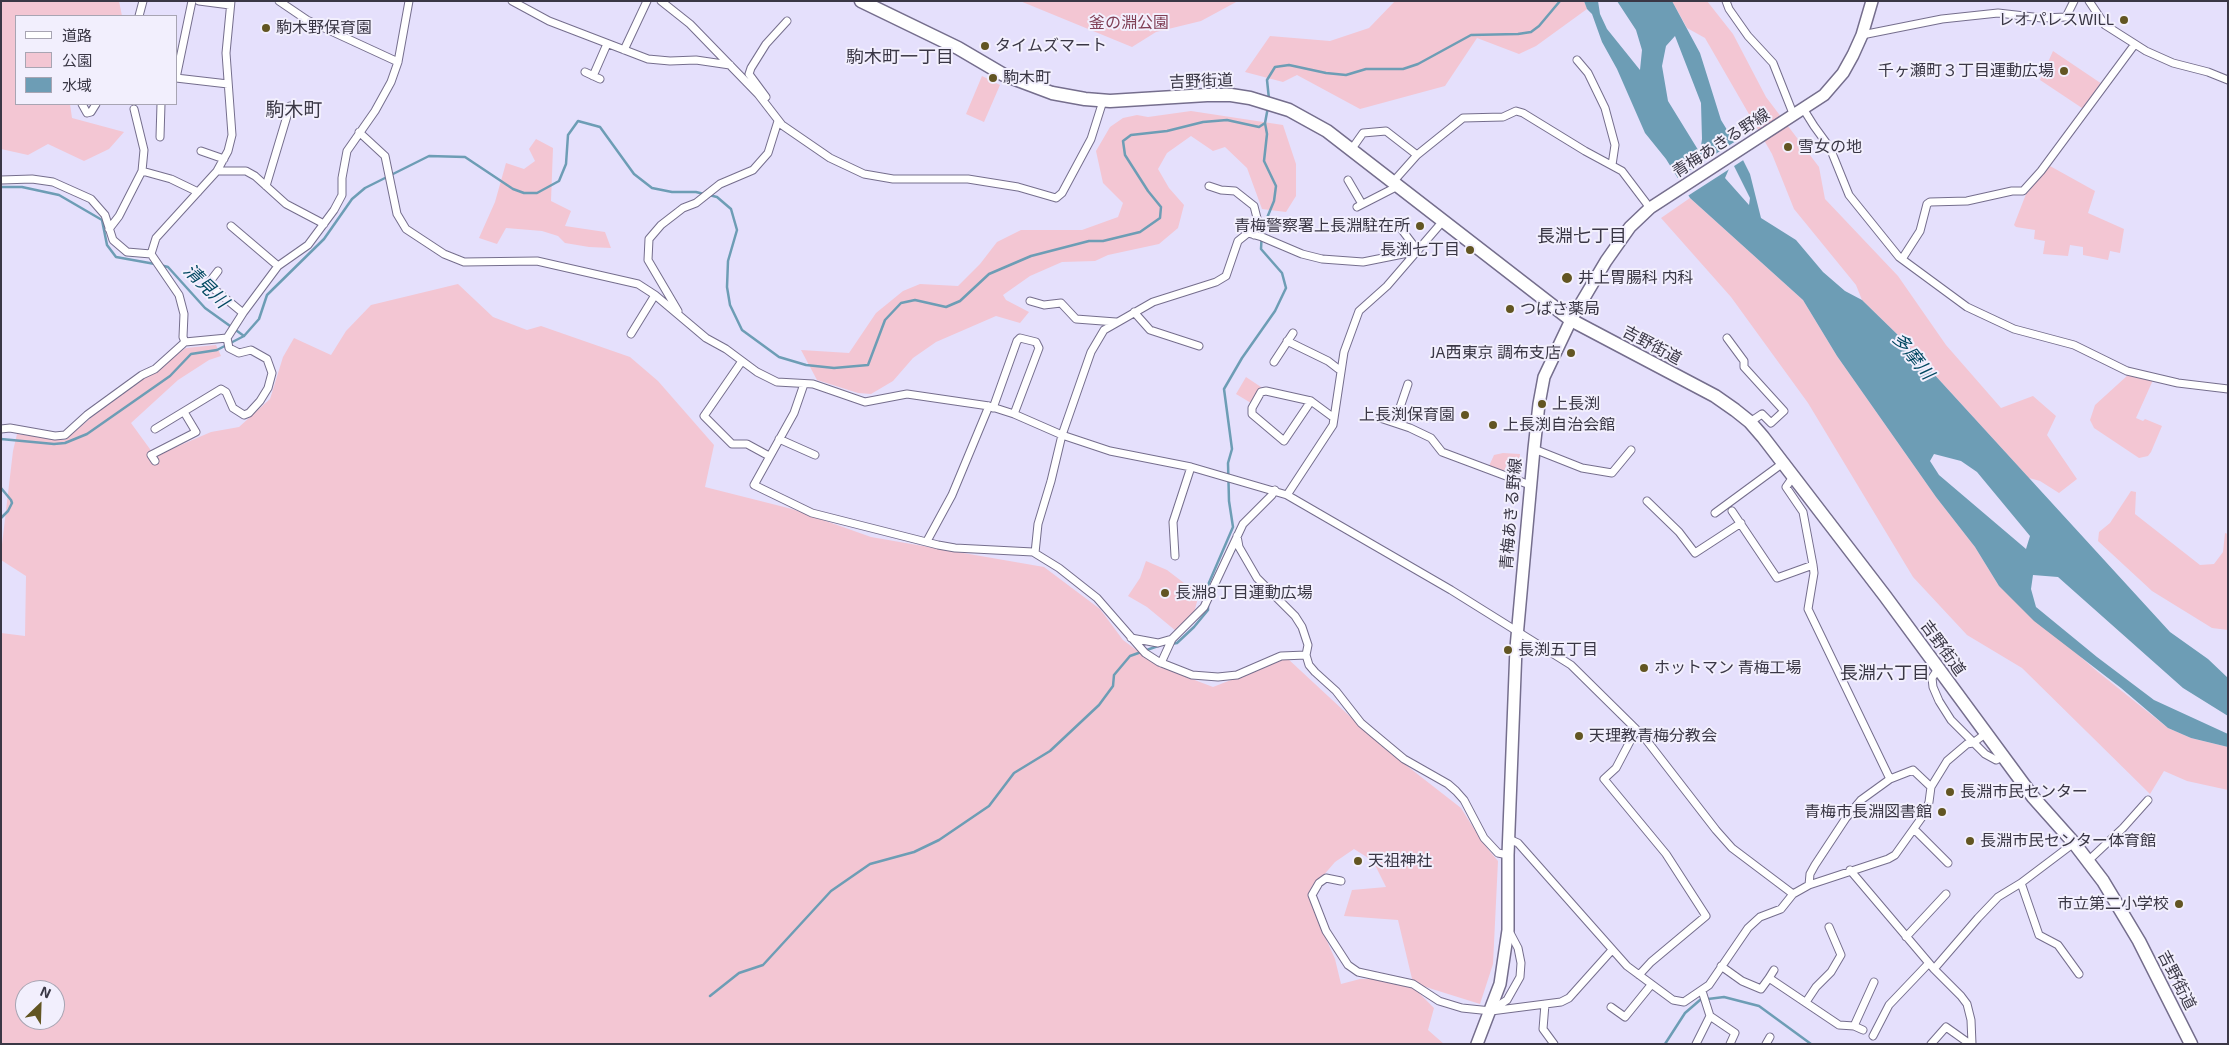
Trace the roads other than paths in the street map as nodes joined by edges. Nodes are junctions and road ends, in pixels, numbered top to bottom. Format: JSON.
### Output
{"nodes":[{"id":1,"x":143,"y":1,"type":"edge"},
{"id":2,"x":192,"y":1,"type":"edge"},
{"id":3,"x":199,"y":1,"type":"edge"},
{"id":4,"x":279,"y":1,"type":"edge"},
{"id":5,"x":409,"y":1,"type":"edge"},
{"id":6,"x":512,"y":1,"type":"edge"},
{"id":7,"x":647,"y":1,"type":"edge"},
{"id":8,"x":660,"y":1,"type":"edge"},
{"id":9,"x":861,"y":1,"type":"edge"},
{"id":10,"x":1726,"y":1,"type":"edge"},
{"id":11,"x":1872,"y":1,"type":"edge"},
{"id":12,"x":2074,"y":1,"type":"edge"},
{"id":13,"x":2089,"y":1,"type":"edge"},
{"id":14,"x":230,"y":3,"type":"edge"},
{"id":15,"x":139,"y":15,"type":"edge"},
{"id":16,"x":787,"y":21,"type":"dead end"},
{"id":17,"x":1862,"y":35,"type":"junction"},
{"id":18,"x":607,"y":44,"type":"junction"},
{"id":19,"x":2135,"y":44,"type":"junction"},
{"id":20,"x":624,"y":50,"type":"junction"},
{"id":21,"x":1577,"y":60,"type":"dead end"},
{"id":22,"x":398,"y":62,"type":"junction"},
{"id":23,"x":730,"y":65,"type":"junction"},
{"id":24,"x":178,"y":68,"type":"edge"},
{"id":25,"x":585,"y":72,"type":"dead end"},
{"id":26,"x":178,"y":78,"type":"edge"},
{"id":27,"x":2228,"y":80,"type":"edge"},
{"id":28,"x":228,"y":84,"type":"junction"},
{"id":29,"x":1103,"y":101,"type":"junction"},
{"id":30,"x":83,"y":105,"type":"edge"},
{"id":31,"x":95,"y":105,"type":"edge"},
{"id":32,"x":161,"y":105,"type":"edge"},
{"id":33,"x":290,"y":106,"type":"dead end"},
{"id":34,"x":134,"y":109,"type":"dead end"},
{"id":35,"x":771,"y":111,"type":"junction"},
{"id":36,"x":1795,"y":115,"type":"junction"},
{"id":37,"x":778,"y":121,"type":"junction"},
{"id":38,"x":359,"y":132,"type":"junction"},
{"id":39,"x":160,"y":137,"type":"dead end"},
{"id":40,"x":1351,"y":150,"type":"junction"},
{"id":41,"x":201,"y":151,"type":"dead end"},
{"id":42,"x":1417,"y":155,"type":"junction"},
{"id":43,"x":224,"y":159,"type":"junction"},
{"id":44,"x":1612,"y":166,"type":"junction"},
{"id":45,"x":142,"y":171,"type":"junction"},
{"id":46,"x":217,"y":171,"type":"junction"},
{"id":47,"x":1,"y":180,"type":"edge"},
{"id":48,"x":1348,"y":180,"type":"dead end"},
{"id":49,"x":1395,"y":184,"type":"junction"},
{"id":50,"x":266,"y":186,"type":"junction"},
{"id":51,"x":1209,"y":186,"type":"dead end"},
{"id":52,"x":198,"y":192,"type":"junction"},
{"id":53,"x":1650,"y":208,"type":"junction"},
{"id":54,"x":1443,"y":221,"type":"junction"},
{"id":55,"x":324,"y":224,"type":"junction"},
{"id":56,"x":231,"y":226,"type":"dead end"},
{"id":57,"x":109,"y":230,"type":"junction"},
{"id":58,"x":1402,"y":230,"type":"dead end"},
{"id":59,"x":1257,"y":236,"type":"junction"},
{"id":60,"x":1418,"y":251,"type":"junction"},
{"id":61,"x":151,"y":254,"type":"junction"},
{"id":62,"x":1902,"y":259,"type":"junction"},
{"id":63,"x":278,"y":266,"type":"junction"},
{"id":64,"x":218,"y":271,"type":"dead end"},
{"id":65,"x":655,"y":295,"type":"junction"},
{"id":66,"x":1030,"y":301,"type":"dead end"},
{"id":67,"x":1134,"y":312,"type":"junction"},
{"id":68,"x":243,"y":313,"type":"junction"},
{"id":69,"x":680,"y":316,"type":"junction"},
{"id":70,"x":1571,"y":320,"type":"junction"},
{"id":71,"x":1116,"y":322,"type":"junction"},
{"id":72,"x":1293,"y":333,"type":"dead end"},
{"id":73,"x":631,"y":334,"type":"dead end"},
{"id":74,"x":1727,"y":338,"type":"dead end"},
{"id":75,"x":228,"y":339,"type":"junction"},
{"id":76,"x":1287,"y":341,"type":"junction"},
{"id":77,"x":185,"y":342,"type":"junction"},
{"id":78,"x":1199,"y":346,"type":"dead end"},
{"id":79,"x":742,"y":361,"type":"junction"},
{"id":80,"x":1274,"y":362,"type":"dead end"},
{"id":81,"x":1341,"y":371,"type":"junction"},
{"id":82,"x":804,"y":384,"type":"junction"},
{"id":83,"x":1408,"y":384,"type":"dead end"},
{"id":84,"x":2228,"y":389,"type":"edge"},
{"id":85,"x":1312,"y":401,"type":"junction"},
{"id":86,"x":991,"y":407,"type":"junction"},
{"id":87,"x":184,"y":412,"type":"junction"},
{"id":88,"x":1014,"y":414,"type":"junction"},
{"id":89,"x":1334,"y":418,"type":"junction"},
{"id":90,"x":1380,"y":418,"type":"dead end"},
{"id":91,"x":1395,"y":422,"type":"junction"},
{"id":92,"x":1750,"y":422,"type":"junction"},
{"id":93,"x":1,"y":429,"type":"edge"},
{"id":94,"x":156,"y":429,"type":"dead end"},
{"id":95,"x":1062,"y":435,"type":"junction"},
{"id":96,"x":779,"y":439,"type":"junction"},
{"id":97,"x":1534,"y":448,"type":"junction"},
{"id":98,"x":1631,"y":450,"type":"dead end"},
{"id":99,"x":815,"y":455,"type":"dead end"},
{"id":100,"x":769,"y":456,"type":"junction"},
{"id":101,"x":155,"y":461,"type":"dead end"},
{"id":102,"x":1783,"y":462,"type":"junction"},
{"id":103,"x":1191,"y":467,"type":"junction"},
{"id":104,"x":1793,"y":477,"type":"junction"},
{"id":105,"x":1530,"y":484,"type":"junction"},
{"id":106,"x":1275,"y":490,"type":"junction"},
{"id":107,"x":1287,"y":495,"type":"junction"},
{"id":108,"x":1647,"y":501,"type":"dead end"},
{"id":109,"x":1732,"y":511,"type":"dead end"},
{"id":110,"x":1715,"y":513,"type":"dead end"},
{"id":111,"x":1741,"y":523,"type":"junction"},
{"id":112,"x":1237,"y":536,"type":"junction"},
{"id":113,"x":927,"y":541,"type":"junction"},
{"id":114,"x":1035,"y":553,"type":"junction"},
{"id":115,"x":1175,"y":556,"type":"dead end"},
{"id":116,"x":1813,"y":565,"type":"junction"},
{"id":117,"x":1518,"y":633,"type":"junction"},
{"id":118,"x":1130,"y":638,"type":"junction"},
{"id":119,"x":1172,"y":640,"type":"junction"},
{"id":120,"x":1306,"y":655,"type":"junction"},
{"id":121,"x":1160,"y":663,"type":"junction"},
{"id":122,"x":1938,"y":669,"type":"junction"},
{"id":123,"x":1636,"y":730,"type":"junction"},
{"id":124,"x":1985,"y":734,"type":"junction"},
{"id":125,"x":1973,"y":743,"type":"junction"},
{"id":126,"x":2002,"y":757,"type":"junction"},
{"id":127,"x":1890,"y":779,"type":"junction"},
{"id":128,"x":1930,"y":787,"type":"junction"},
{"id":129,"x":2148,"y":800,"type":"dead end"},
{"id":130,"x":1915,"y":830,"type":"junction"},
{"id":131,"x":1509,"y":839,"type":"junction"},
{"id":132,"x":2074,"y":843,"type":"junction"},
{"id":133,"x":1508,"y":855,"type":"junction"},
{"id":134,"x":2088,"y":860,"type":"junction"},
{"id":135,"x":1948,"y":863,"type":"dead end"},
{"id":136,"x":1850,"y":870,"type":"junction"},
{"id":137,"x":1341,"y":881,"type":"dead end"},
{"id":138,"x":2022,"y":883,"type":"junction"},
{"id":139,"x":1809,"y":885,"type":"junction"},
{"id":140,"x":1793,"y":894,"type":"junction"},
{"id":141,"x":1946,"y":894,"type":"dead end"},
{"id":142,"x":1829,"y":927,"type":"dead end"},
{"id":143,"x":1508,"y":930,"type":"junction"},
{"id":144,"x":1906,"y":937,"type":"junction"},
{"id":145,"x":1612,"y":950,"type":"junction"},
{"id":146,"x":1722,"y":966,"type":"junction"},
{"id":147,"x":1932,"y":966,"type":"junction"},
{"id":148,"x":1774,"y":970,"type":"dead end"},
{"id":149,"x":2079,"y":974,"type":"dead end"},
{"id":150,"x":1640,"y":975,"type":"junction"},
{"id":151,"x":1769,"y":978,"type":"junction"},
{"id":152,"x":1874,"y":982,"type":"dead end"},
{"id":153,"x":1651,"y":985,"type":"junction"},
{"id":154,"x":1862,"y":987,"type":"dead end"},
{"id":155,"x":1870,"y":990,"type":"junction"},
{"id":156,"x":1703,"y":993,"type":"junction"},
{"id":157,"x":1806,"y":1002,"type":"junction"},
{"id":158,"x":1546,"y":1004,"type":"junction"},
{"id":159,"x":1611,"y":1008,"type":"dead end"},
{"id":160,"x":1491,"y":1011,"type":"junction"},
{"id":161,"x":1710,"y":1016,"type":"junction"},
{"id":162,"x":1854,"y":1026,"type":"junction"},
{"id":163,"x":1863,"y":1030,"type":"dead end"},
{"id":164,"x":1873,"y":1036,"type":"dead end"},
{"id":165,"x":1770,"y":1037,"type":"dead end"},
{"id":166,"x":1477,"y":1044,"type":"edge"},
{"id":167,"x":1554,"y":1044,"type":"edge"},
{"id":168,"x":1696,"y":1044,"type":"edge"},
{"id":169,"x":1730,"y":1044,"type":"edge"},
{"id":170,"x":1766,"y":1044,"type":"edge"},
{"id":171,"x":1931,"y":1044,"type":"edge"},
{"id":172,"x":1971,"y":1044,"type":"edge"},
{"id":173,"x":2191,"y":1044,"type":"edge"}],
"edges":[{"from":1,"to":15,"type":"street"},
{"from":2,"to":24,"type":"street"},
{"from":3,"to":14,"type":"street"},
{"from":4,"to":22,"type":"street"},
{"from":5,"to":22,"type":"street"},
{"from":6,"to":18,"type":"street"},
{"from":7,"to":20,"type":"street"},
{"from":8,"to":23,"type":"street"},
{"from":9,"to":29,"type":"highway","name":"吉野街道"},
{"from":10,"to":36,"type":"street"},
{"from":11,"to":17,"type":"main road","name":"青梅あきる野線"},
{"from":12,"to":17,"type":"street"},
{"from":13,"to":19,"type":"street"},
{"from":14,"to":28,"type":"street"},
{"from":16,"to":35,"type":"street"},
{"from":17,"to":36,"type":"main road","name":"青梅あきる野線"},
{"from":18,"to":20,"type":"street"},
{"from":18,"to":25,"type":"street"},
{"from":19,"to":27,"type":"street"},
{"from":19,"to":62,"type":"street"},
{"from":20,"to":23,"type":"street"},
{"from":21,"to":44,"type":"street"},
{"from":22,"to":38,"type":"street"},
{"from":23,"to":35,"type":"street"},
{"from":26,"to":28,"type":"street"},
{"from":28,"to":43,"type":"street"},
{"from":29,"to":37,"type":"street"},
{"from":29,"to":40,"type":"highway","name":"吉野街道"},
{"from":30,"to":31,"type":"street"},
{"from":32,"to":39,"type":"street"},
{"from":33,"to":50,"type":"street"},
{"from":34,"to":45,"type":"street"},
{"from":35,"to":37,"type":"street"},
{"from":36,"to":53,"type":"main road","name":"青梅あきる野線"},
{"from":36,"to":62,"type":"street"},
{"from":37,"to":69,"type":"street"},
{"from":38,"to":55,"type":"street"},
{"from":38,"to":65,"type":"street"},
{"from":40,"to":42,"type":"street"},
{"from":40,"to":49,"type":"highway","name":"吉野街道"},
{"from":41,"to":43,"type":"street"},
{"from":42,"to":44,"type":"street"},
{"from":42,"to":49,"type":"street"},
{"from":43,"to":46,"type":"street"},
{"from":44,"to":53,"type":"street"},
{"from":45,"to":52,"type":"street"},
{"from":45,"to":57,"type":"street"},
{"from":46,"to":50,"type":"street"},
{"from":46,"to":52,"type":"street"},
{"from":47,"to":57,"type":"street"},
{"from":48,"to":49,"type":"street"},
{"from":49,"to":54,"type":"highway","name":"吉野街道"},
{"from":50,"to":55,"type":"street"},
{"from":51,"to":59,"type":"street"},
{"from":52,"to":61,"type":"street"},
{"from":53,"to":70,"type":"main road","name":"青梅あきる野線"},
{"from":54,"to":60,"type":"street"},
{"from":54,"to":70,"type":"highway","name":"吉野街道"},
{"from":55,"to":63,"type":"street"},
{"from":56,"to":63,"type":"street"},
{"from":57,"to":61,"type":"street"},
{"from":58,"to":60,"type":"street"},
{"from":59,"to":60,"type":"street"},
{"from":59,"to":67,"type":"street"},
{"from":60,"to":81,"type":"street"},
{"from":61,"to":77,"type":"street"},
{"from":62,"to":84,"type":"street"},
{"from":63,"to":68,"type":"street"},
{"from":64,"to":68,"type":"street"},
{"from":65,"to":69,"type":"street"},
{"from":65,"to":73,"type":"street"},
{"from":66,"to":71,"type":"street"},
{"from":67,"to":71,"type":"street"},
{"from":67,"to":78,"type":"street"},
{"from":68,"to":75,"type":"street"},
{"from":69,"to":79,"type":"street"},
{"from":70,"to":92,"type":"highway","name":"吉野街道"},
{"from":70,"to":97,"type":"main road","name":"青梅あきる野線"},
{"from":71,"to":95,"type":"street"},
{"from":72,"to":76,"type":"street"},
{"from":74,"to":92,"type":"street"},
{"from":75,"to":77,"type":"street"},
{"from":75,"to":87,"type":"street"},
{"from":76,"to":80,"type":"street"},
{"from":76,"to":81,"type":"street"},
{"from":77,"to":93,"type":"street"},
{"from":79,"to":82,"type":"street"},
{"from":79,"to":100,"type":"street"},
{"from":81,"to":89,"type":"street"},
{"from":82,"to":86,"type":"street"},
{"from":82,"to":96,"type":"street"},
{"from":83,"to":91,"type":"street"},
{"from":85,"to":85,"type":"street"},
{"from":85,"to":89,"type":"street"},
{"from":86,"to":88,"type":"street"},
{"from":86,"to":88,"type":"street"},
{"from":86,"to":113,"type":"street"},
{"from":87,"to":94,"type":"street"},
{"from":87,"to":101,"type":"street"},
{"from":88,"to":95,"type":"street"},
{"from":89,"to":107,"type":"street"},
{"from":90,"to":91,"type":"street"},
{"from":91,"to":105,"type":"street"},
{"from":92,"to":102,"type":"highway","name":"吉野街道"},
{"from":95,"to":103,"type":"street"},
{"from":95,"to":114,"type":"street"},
{"from":96,"to":99,"type":"street"},
{"from":96,"to":100,"type":"street"},
{"from":97,"to":98,"type":"street"},
{"from":97,"to":105,"type":"main road","name":"青梅あきる野線"},
{"from":100,"to":113,"type":"street"},
{"from":102,"to":104,"type":"highway","name":"吉野街道"},
{"from":102,"to":110,"type":"street"},
{"from":103,"to":106,"type":"street"},
{"from":103,"to":115,"type":"street"},
{"from":104,"to":116,"type":"street"},
{"from":104,"to":122,"type":"highway","name":"吉野街道"},
{"from":105,"to":117,"type":"main road","name":"青梅あきる野線"},
{"from":106,"to":107,"type":"street"},
{"from":106,"to":112,"type":"street"},
{"from":107,"to":117,"type":"street"},
{"from":108,"to":111,"type":"street"},
{"from":109,"to":111,"type":"street"},
{"from":111,"to":116,"type":"street"},
{"from":112,"to":119,"type":"street"},
{"from":112,"to":120,"type":"street"},
{"from":113,"to":114,"type":"street"},
{"from":114,"to":118,"type":"street"},
{"from":116,"to":127,"type":"street"},
{"from":117,"to":123,"type":"street"},
{"from":117,"to":131,"type":"main road","name":"青梅あきる野線"},
{"from":118,"to":119,"type":"street"},
{"from":118,"to":121,"type":"street"},
{"from":119,"to":121,"type":"street"},
{"from":120,"to":121,"type":"street"},
{"from":120,"to":133,"type":"street"},
{"from":122,"to":124,"type":"highway","name":"吉野街道"},
{"from":122,"to":125,"type":"street"},
{"from":123,"to":140,"type":"street"},
{"from":123,"to":150,"type":"street"},
{"from":124,"to":125,"type":"street"},
{"from":124,"to":126,"type":"highway","name":"吉野街道"},
{"from":125,"to":126,"type":"street"},
{"from":125,"to":128,"type":"street"},
{"from":126,"to":132,"type":"highway","name":"吉野街道"},
{"from":127,"to":128,"type":"street"},
{"from":127,"to":139,"type":"street"},
{"from":128,"to":130,"type":"street"},
{"from":129,"to":134,"type":"street"},
{"from":130,"to":135,"type":"street"},
{"from":130,"to":136,"type":"street"},
{"from":131,"to":133,"type":"main road","name":"青梅あきる野線"},
{"from":131,"to":145,"type":"street"},
{"from":132,"to":134,"type":"highway","name":"吉野街道"},
{"from":132,"to":138,"type":"street"},
{"from":133,"to":143,"type":"main road","name":"青梅あきる野線"},
{"from":134,"to":173,"type":"highway","name":"吉野街道"},
{"from":136,"to":139,"type":"street"},
{"from":136,"to":144,"type":"street"},
{"from":137,"to":160,"type":"street"},
{"from":138,"to":147,"type":"street"},
{"from":138,"to":149,"type":"street"},
{"from":139,"to":140,"type":"street"},
{"from":140,"to":146,"type":"street"},
{"from":141,"to":144,"type":"street"},
{"from":142,"to":157,"type":"street"},
{"from":143,"to":160,"type":"main road","name":"青梅あきる野線"},
{"from":143,"to":160,"type":"street"},
{"from":144,"to":147,"type":"street"},
{"from":145,"to":150,"type":"street"},
{"from":145,"to":158,"type":"street"},
{"from":146,"to":151,"type":"street"},
{"from":146,"to":156,"type":"street"},
{"from":147,"to":164,"type":"street"},
{"from":147,"to":172,"type":"street"},
{"from":148,"to":151,"type":"street"},
{"from":150,"to":153,"type":"street"},
{"from":151,"to":157,"type":"street"},
{"from":152,"to":155,"type":"street"},
{"from":153,"to":156,"type":"street"},
{"from":153,"to":159,"type":"street"},
{"from":154,"to":155,"type":"street"},
{"from":155,"to":162,"type":"street"},
{"from":156,"to":161,"type":"street"},
{"from":157,"to":162,"type":"street"},
{"from":158,"to":160,"type":"street"},
{"from":158,"to":167,"type":"street"},
{"from":160,"to":166,"type":"main road","name":"青梅あきる野線"},
{"from":161,"to":168,"type":"street"},
{"from":161,"to":169,"type":"street"},
{"from":162,"to":163,"type":"street"},
{"from":165,"to":170,"type":"street"},
{"from":171,"to":172,"type":"street"}]}
